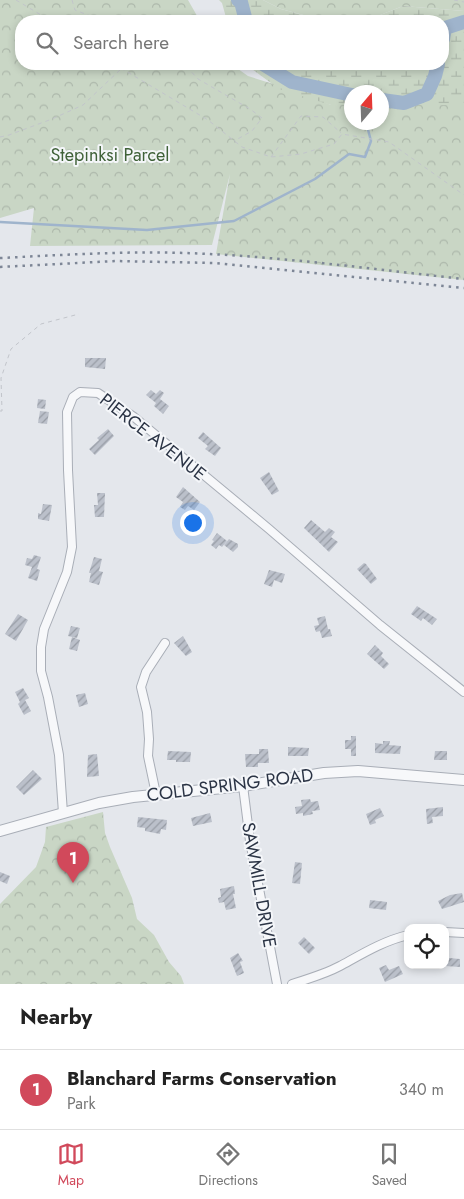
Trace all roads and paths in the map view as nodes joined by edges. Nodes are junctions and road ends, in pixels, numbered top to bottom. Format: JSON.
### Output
{"nodes":[{"id":1,"x":16,"y":0,"type":"edge"},
{"id":2,"x":72,"y":0,"type":"edge"},
{"id":3,"x":454,"y":0,"type":"edge"},
{"id":4,"x":464,"y":2,"type":"edge"},
{"id":5,"x":40,"y":15,"type":"edge"},
{"id":6,"x":88,"y":15,"type":"edge"},
{"id":7,"x":120,"y":70,"type":"edge"},
{"id":8,"x":125,"y":70,"type":"edge"},
{"id":9,"x":190,"y":70,"type":"edge"},
{"id":10,"x":342,"y":134,"type":"junction"},
{"id":11,"x":0,"y":137,"type":"edge"},
{"id":12,"x":234,"y":140,"type":"junction"},
{"id":13,"x":271,"y":157,"type":"junction"},
{"id":14,"x":464,"y":195,"type":"edge"},
{"id":15,"x":79,"y":314,"type":"dead end"},
{"id":16,"x":0,"y":412,"type":"edge"},
{"id":17,"x":166,"y":643,"type":"dead end"},
{"id":18,"x":464,"y":692,"type":"edge"},
{"id":19,"x":464,"y":780,"type":"edge"},
{"id":20,"x":243,"y":786,"type":"junction"},
{"id":21,"x":156,"y":794,"type":"junction"},
{"id":22,"x":63,"y":813,"type":"junction"},
{"id":23,"x":0,"y":831,"type":"edge"},
{"id":24,"x":449,"y":932,"type":"edge"},
{"id":25,"x":464,"y":932,"type":"edge"},
{"id":26,"x":404,"y":935,"type":"edge"},
{"id":27,"x":277,"y":984,"type":"edge"},
{"id":28,"x":292,"y":984,"type":"edge"}],
"edges":[{"from":1,"to":5,"type":"path"},
{"from":2,"to":6,"type":"path"},
{"from":3,"to":4,"type":"path"},
{"from":7,"to":11,"type":"path"},
{"from":8,"to":12,"type":"path"},
{"from":9,"to":12,"type":"path"},
{"from":10,"to":13,"type":"path"},
{"from":10,"to":13,"type":"path"},
{"from":10,"to":14,"type":"path"},
{"from":12,"to":13,"type":"path"},
{"from":15,"to":16,"type":"path"},
{"from":17,"to":21,"type":"street"},
{"from":18,"to":22,"type":"street","name":"PIERCE AVENUE"},
{"from":19,"to":20,"type":"street","name":"COLD SPRING ROAD"},
{"from":20,"to":21,"type":"street","name":"COLD SPRING ROAD"},
{"from":20,"to":27,"type":"street","name":"SAWMILL DRIVE"},
{"from":21,"to":22,"type":"street","name":"COLD SPRING ROAD"},
{"from":22,"to":23,"type":"street","name":"COLD SPRING ROAD"},
{"from":24,"to":25,"type":"street"},
{"from":26,"to":28,"type":"street"}]}
